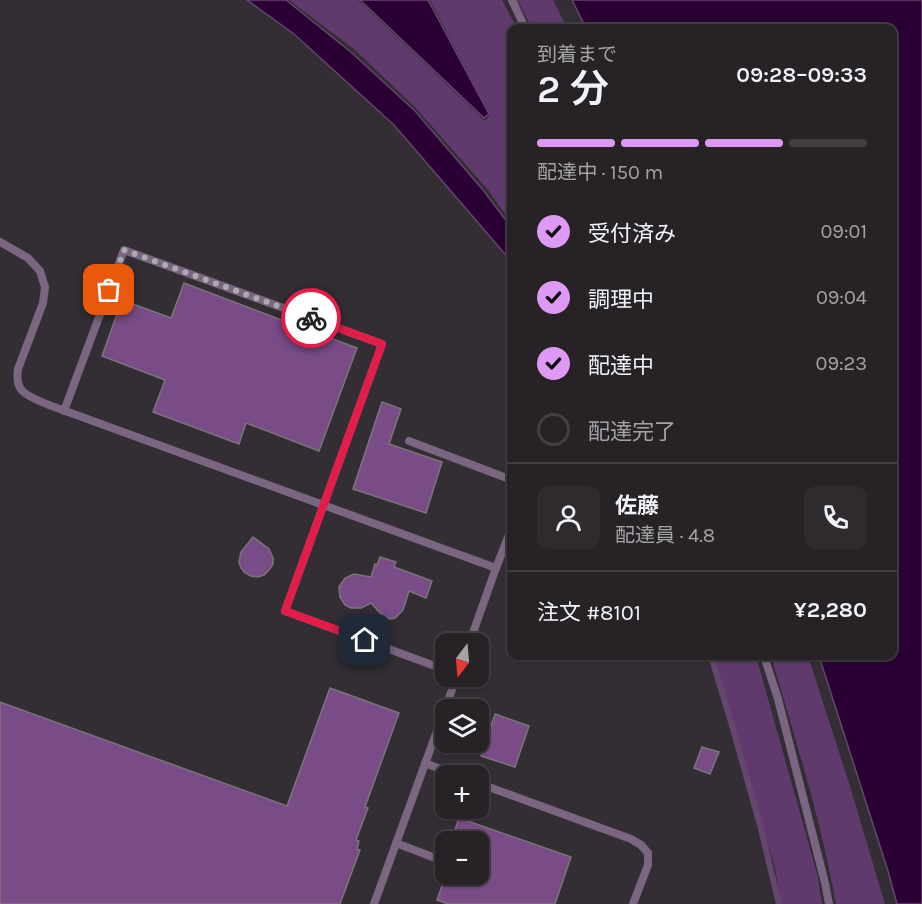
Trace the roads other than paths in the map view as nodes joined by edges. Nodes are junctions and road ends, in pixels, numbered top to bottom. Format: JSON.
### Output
{"nodes":[{"id":1,"x":512,"y":0,"type":"edge"},
{"id":2,"x":523,"y":24,"type":"edge"},
{"id":3,"x":0,"y":242,"type":"edge"},
{"id":4,"x":64,"y":411,"type":"junction"},
{"id":5,"x":409,"y":441,"type":"dead end"},
{"id":6,"x":507,"y":478,"type":"edge"},
{"id":7,"x":323,"y":504,"type":"junction"},
{"id":8,"x":507,"y":540,"type":"edge"},
{"id":9,"x":496,"y":568,"type":"junction"},
{"id":10,"x":473,"y":633,"type":"edge"},
{"id":11,"x":765,"y":660,"type":"edge"},
{"id":12,"x":435,"y":666,"type":"edge"},
{"id":13,"x":453,"y":687,"type":"edge"},
{"id":14,"x":425,"y":763,"type":"junction"},
{"id":15,"x":435,"y":767,"type":"edge"},
{"id":16,"x":489,"y":787,"type":"edge"},
{"id":17,"x":396,"y":843,"type":"junction"},
{"id":18,"x":435,"y":858,"type":"dead end"},
{"id":19,"x":374,"y":904,"type":"edge"},
{"id":20,"x":633,"y":904,"type":"edge"},
{"id":21,"x":829,"y":904,"type":"edge"}],
"edges":[{"from":1,"to":2,"type":"lane"},
{"from":3,"to":4,"type":"lane"},
{"from":4,"to":7,"type":"lane"},
{"from":4,"to":7,"type":"lane"},
{"from":5,"to":6,"type":"lane"},
{"from":7,"to":9,"type":"lane"},
{"from":7,"to":12,"type":"lane"},
{"from":8,"to":9,"type":"lane"},
{"from":9,"to":10,"type":"lane"},
{"from":11,"to":21,"type":"lane"},
{"from":13,"to":14,"type":"lane"},
{"from":14,"to":15,"type":"lane"},
{"from":14,"to":17,"type":"lane"},
{"from":16,"to":20,"type":"lane"},
{"from":17,"to":18,"type":"lane"},
{"from":17,"to":19,"type":"lane"}]}
